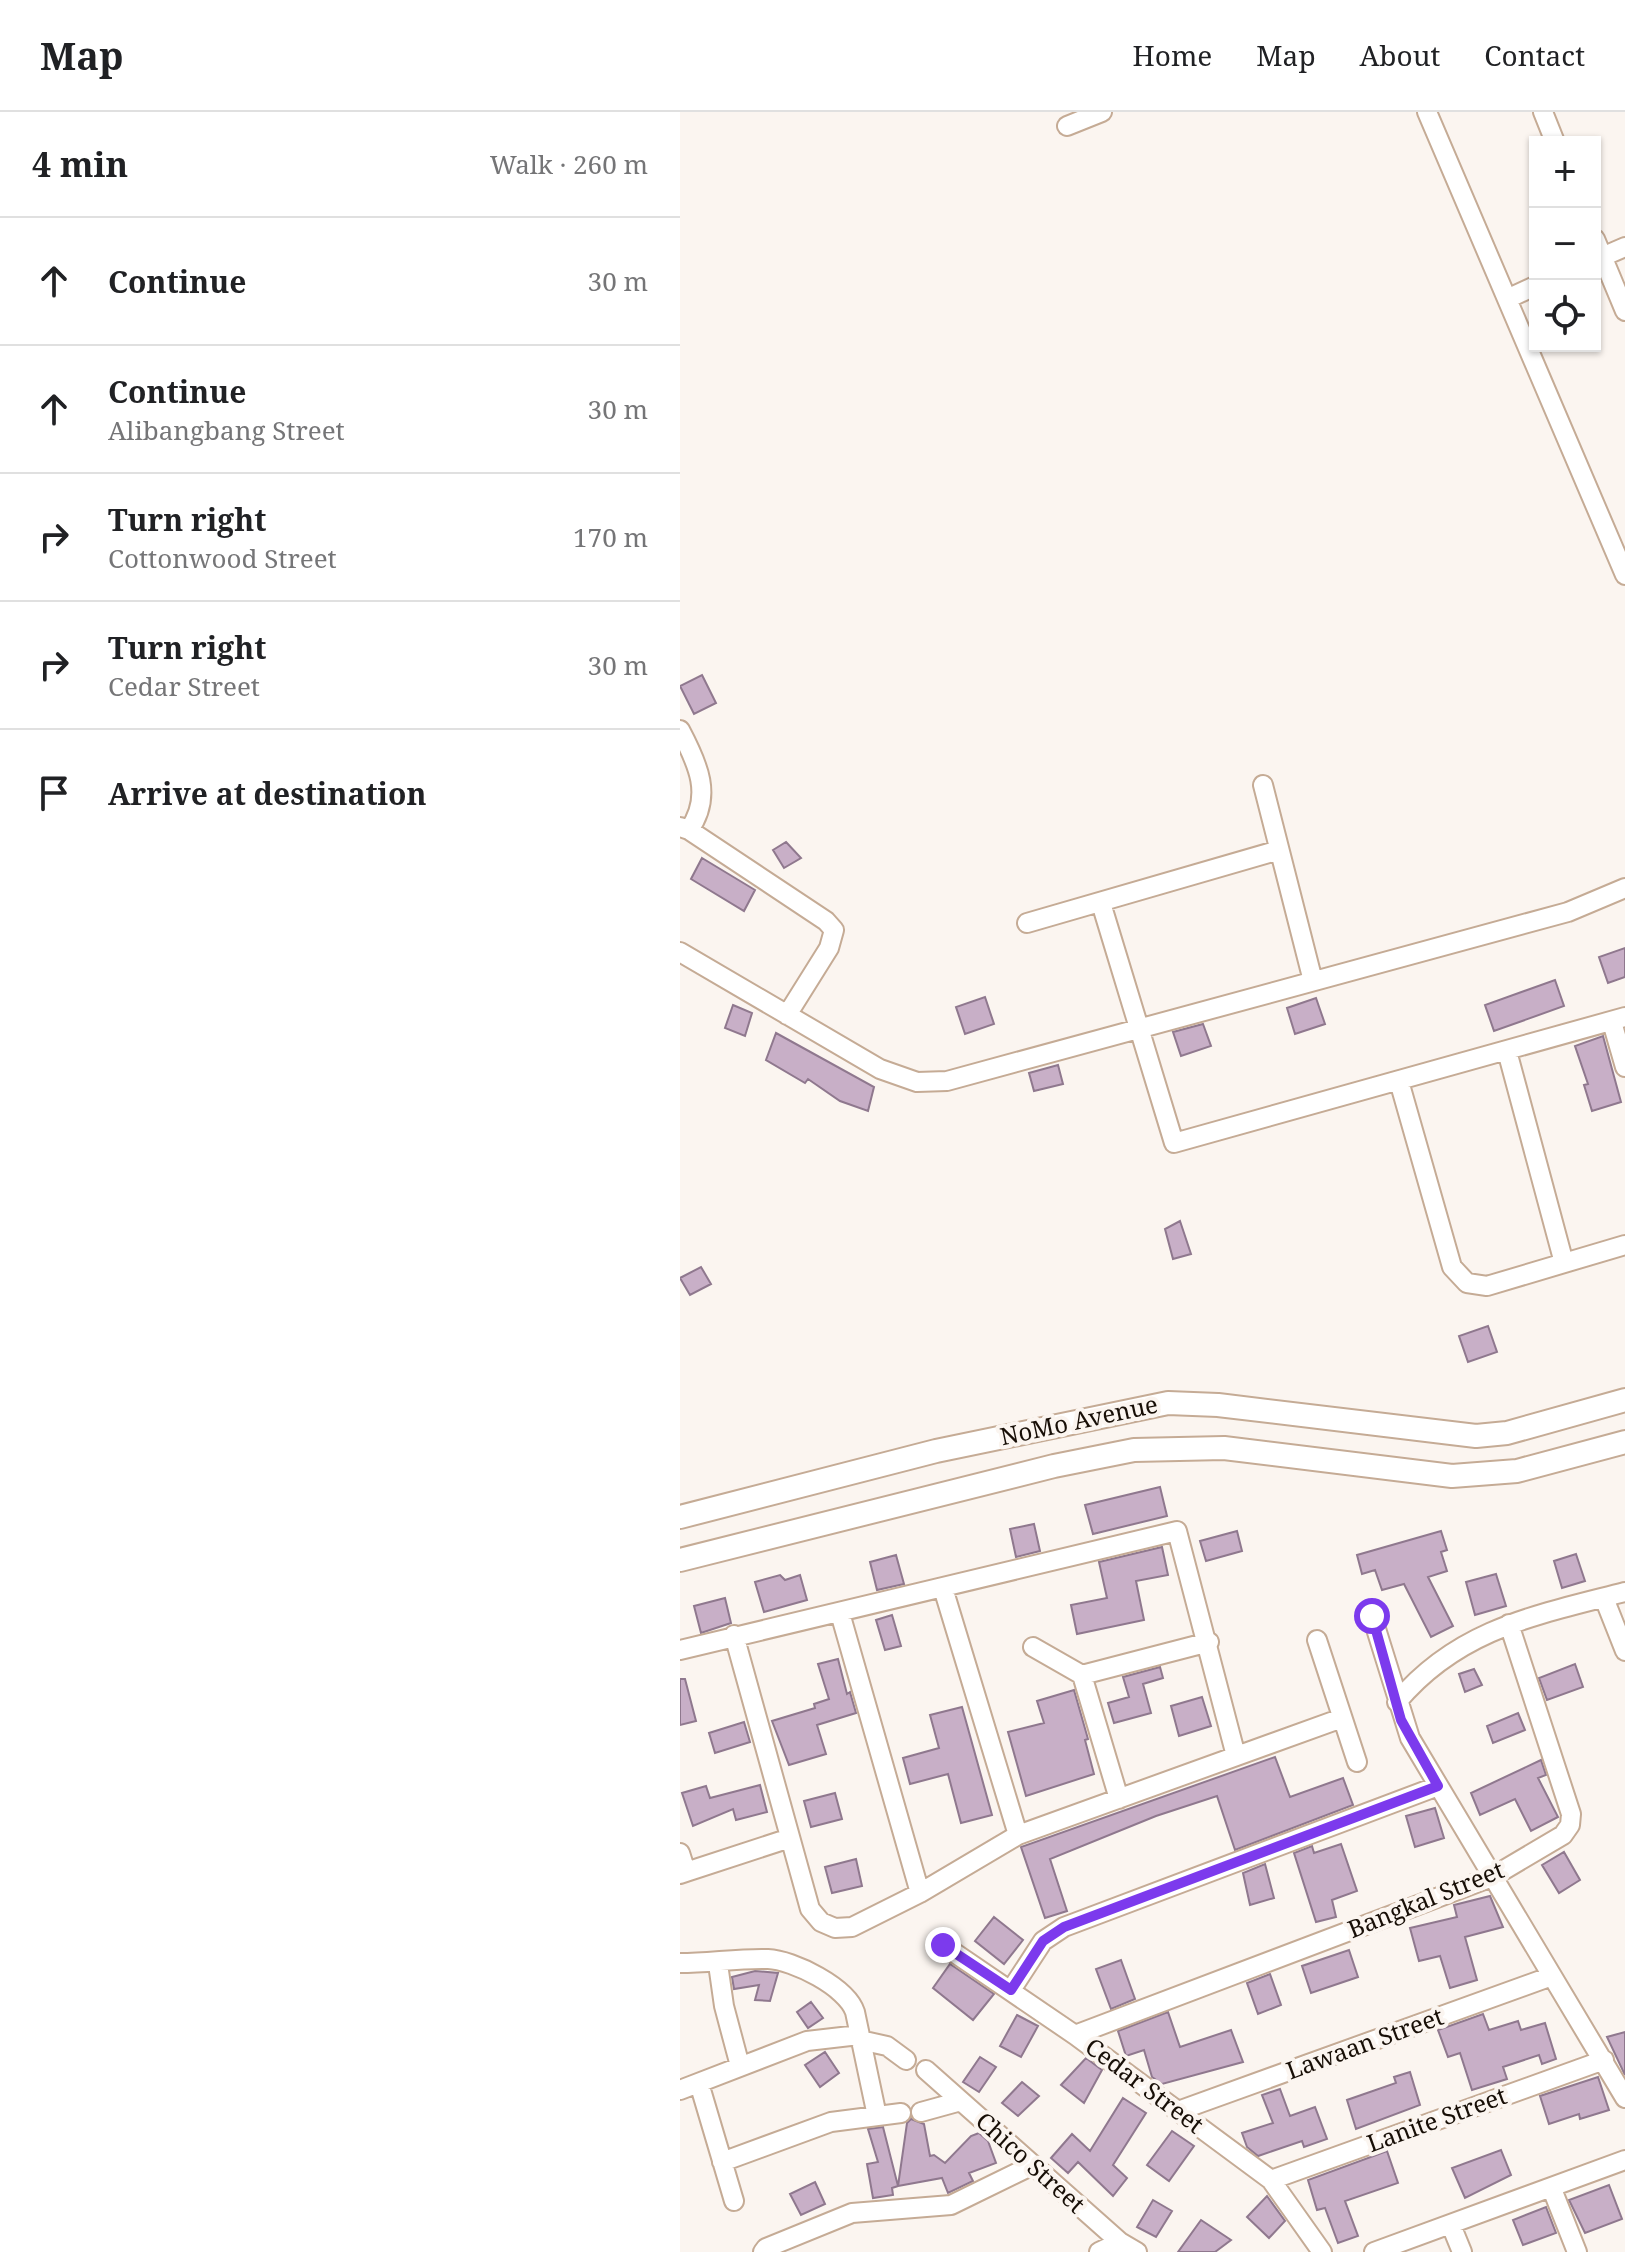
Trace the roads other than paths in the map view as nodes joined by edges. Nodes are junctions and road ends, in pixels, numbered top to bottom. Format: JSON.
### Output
{"nodes":[{"id":1,"x":1102,"y":112,"type":"edge"},
{"id":2,"x":1427,"y":112,"type":"edge"},
{"id":3,"x":1543,"y":112,"type":"edge"},
{"id":4,"x":1067,"y":126,"type":"dead end"},
{"id":5,"x":1553,"y":136,"type":"edge"},
{"id":6,"x":1625,"y":247,"type":"edge"},
{"id":7,"x":1601,"y":258,"type":"edge"},
{"id":8,"x":1601,"y":263,"type":"edge"},
{"id":9,"x":1529,"y":289,"type":"edge"},
{"id":10,"x":1507,"y":299,"type":"junction"},
{"id":11,"x":1625,"y":311,"type":"edge"},
{"id":12,"x":1625,"y":575,"type":"edge"},
{"id":13,"x":680,"y":730,"type":"edge"},
{"id":14,"x":1263,"y":785,"type":"dead end"},
{"id":15,"x":684,"y":828,"type":"edge"},
{"id":16,"x":1279,"y":850,"type":"junction"},
{"id":17,"x":1625,"y":888,"type":"edge"},
{"id":18,"x":1101,"y":903,"type":"junction"},
{"id":19,"x":1027,"y":923,"type":"dead end"},
{"id":20,"x":680,"y":952,"type":"edge"},
{"id":21,"x":1313,"y":981,"type":"junction"},
{"id":22,"x":787,"y":1015,"type":"junction"},
{"id":23,"x":1618,"y":1020,"type":"edge"},
{"id":24,"x":1139,"y":1029,"type":"junction"},
{"id":25,"x":1507,"y":1051,"type":"junction"},
{"id":26,"x":1625,"y":1067,"type":"edge"},
{"id":27,"x":1399,"y":1081,"type":"junction"},
{"id":28,"x":1625,"y":1245,"type":"edge"},
{"id":29,"x":1564,"y":1263,"type":"junction"},
{"id":30,"x":1625,"y":1400,"type":"edge"},
{"id":31,"x":1625,"y":1442,"type":"edge"},
{"id":32,"x":680,"y":1517,"type":"edge"},
{"id":33,"x":680,"y":1560,"type":"edge"},
{"id":34,"x":943,"y":1588,"type":"junction"},
{"id":35,"x":1625,"y":1592,"type":"edge"},
{"id":36,"x":1604,"y":1598,"type":"junction"},
{"id":37,"x":840,"y":1613,"type":"junction"},
{"id":38,"x":1372,"y":1616,"type":"dead end"},
{"id":39,"x":1509,"y":1624,"type":"junction"},
{"id":40,"x":734,"y":1635,"type":"junction"},
{"id":41,"x":1317,"y":1640,"type":"dead end"},
{"id":42,"x":1209,"y":1642,"type":"junction"},
{"id":43,"x":1033,"y":1647,"type":"dead end"},
{"id":44,"x":680,"y":1650,"type":"edge"},
{"id":45,"x":1625,"y":1651,"type":"edge"},
{"id":46,"x":1082,"y":1675,"type":"junction"},
{"id":47,"x":1397,"y":1702,"type":"junction"},
{"id":48,"x":1342,"y":1718,"type":"junction"},
{"id":49,"x":1236,"y":1756,"type":"junction"},
{"id":50,"x":1357,"y":1762,"type":"dead end"},
{"id":51,"x":1438,"y":1786,"type":"junction"},
{"id":52,"x":1119,"y":1799,"type":"junction"},
{"id":53,"x":1018,"y":1835,"type":"junction"},
{"id":54,"x":790,"y":1838,"type":"junction"},
{"id":55,"x":680,"y":1853,"type":"edge"},
{"id":56,"x":683,"y":1873,"type":"edge"},
{"id":57,"x":1492,"y":1877,"type":"junction"},
{"id":58,"x":920,"y":1893,"type":"junction"},
{"id":59,"x":943,"y":1945,"type":"dead end"},
{"id":60,"x":680,"y":1963,"type":"edge"},
{"id":61,"x":718,"y":1964,"type":"junction"},
{"id":62,"x":1552,"y":1976,"type":"junction"},
{"id":63,"x":1011,"y":1990,"type":"junction"},
{"id":64,"x":1075,"y":2035,"type":"junction"},
{"id":65,"x":859,"y":2038,"type":"junction"},
{"id":66,"x":906,"y":2060,"type":"dead end"},
{"id":67,"x":1604,"y":2060,"type":"junction"},
{"id":68,"x":740,"y":2066,"type":"junction"},
{"id":69,"x":926,"y":2070,"type":"dead end"},
{"id":70,"x":699,"y":2083,"type":"junction"},
{"id":71,"x":680,"y":2090,"type":"edge"},
{"id":72,"x":1625,"y":2098,"type":"edge"},
{"id":73,"x":961,"y":2101,"type":"junction"},
{"id":74,"x":1178,"y":2111,"type":"junction"},
{"id":75,"x":921,"y":2112,"type":"dead end"},
{"id":76,"x":901,"y":2113,"type":"dead end"},
{"id":77,"x":877,"y":2116,"type":"junction"},
{"id":78,"x":1625,"y":2160,"type":"edge"},
{"id":79,"x":722,"y":2162,"type":"junction"},
{"id":80,"x":1033,"y":2165,"type":"junction"},
{"id":81,"x":1271,"y":2180,"type":"junction"},
{"id":82,"x":1552,"y":2189,"type":"junction"},
{"id":83,"x":734,"y":2201,"type":"dead end"},
{"id":84,"x":1451,"y":2225,"type":"junction"},
{"id":85,"x":1120,"y":2242,"type":"junction"},
{"id":86,"x":763,"y":2252,"type":"edge"},
{"id":87,"x":1099,"y":2252,"type":"edge"},
{"id":88,"x":1137,"y":2252,"type":"edge"},
{"id":89,"x":1322,"y":2252,"type":"edge"},
{"id":90,"x":1374,"y":2252,"type":"edge"},
{"id":91,"x":1462,"y":2252,"type":"edge"},
{"id":92,"x":1577,"y":2252,"type":"edge"}],
"edges":[{"from":1,"to":4,"type":"street"},
{"from":2,"to":10,"type":"street"},
{"from":3,"to":5,"type":"street"},
{"from":6,"to":7,"type":"street"},
{"from":8,"to":11,"type":"street"},
{"from":9,"to":10,"type":"street"},
{"from":10,"to":12,"type":"street"},
{"from":13,"to":15,"type":"street"},
{"from":14,"to":16,"type":"street"},
{"from":15,"to":22,"type":"street"},
{"from":16,"to":18,"type":"street"},
{"from":16,"to":21,"type":"street"},
{"from":17,"to":21,"type":"street"},
{"from":18,"to":19,"type":"street"},
{"from":18,"to":24,"type":"street"},
{"from":20,"to":22,"type":"street"},
{"from":21,"to":24,"type":"street"},
{"from":22,"to":24,"type":"street"},
{"from":23,"to":25,"type":"street"},
{"from":23,"to":26,"type":"street"},
{"from":24,"to":27,"type":"street"},
{"from":25,"to":27,"type":"street"},
{"from":25,"to":29,"type":"street"},
{"from":27,"to":29,"type":"street"},
{"from":28,"to":29,"type":"street"},
{"from":30,"to":32,"type":"main road","name":"NoMo Avenue"},
{"from":31,"to":33,"type":"main road","name":"NoMo Avenue"},
{"from":34,"to":37,"type":"street"},
{"from":34,"to":42,"type":"street"},
{"from":34,"to":53,"type":"street"},
{"from":35,"to":36,"type":"street"},
{"from":36,"to":39,"type":"street"},
{"from":36,"to":45,"type":"street"},
{"from":37,"to":40,"type":"street"},
{"from":37,"to":58,"type":"street"},
{"from":38,"to":47,"type":"street"},
{"from":39,"to":47,"type":"street"},
{"from":39,"to":57,"type":"street","name":"Bangkal Street"},
{"from":40,"to":44,"type":"street"},
{"from":40,"to":54,"type":"street"},
{"from":41,"to":48,"type":"street"},
{"from":42,"to":46,"type":"street"},
{"from":42,"to":49,"type":"street"},
{"from":43,"to":46,"type":"street"},
{"from":46,"to":52,"type":"street"},
{"from":47,"to":51,"type":"street"},
{"from":48,"to":49,"type":"street"},
{"from":48,"to":50,"type":"street"},
{"from":49,"to":52,"type":"street"},
{"from":51,"to":57,"type":"street"},
{"from":51,"to":63,"type":"street"},
{"from":52,"to":53,"type":"street"},
{"from":53,"to":58,"type":"street"},
{"from":54,"to":56,"type":"street"},
{"from":54,"to":58,"type":"street"},
{"from":55,"to":56,"type":"street"},
{"from":57,"to":62,"type":"street"},
{"from":57,"to":64,"type":"street","name":"Bangkal Street"},
{"from":59,"to":63,"type":"street","name":"Cedar Street"},
{"from":60,"to":61,"type":"street"},
{"from":61,"to":65,"type":"street"},
{"from":61,"to":68,"type":"street"},
{"from":62,"to":67,"type":"street"},
{"from":62,"to":74,"type":"street","name":"Lawaan Street"},
{"from":63,"to":64,"type":"street","name":"Cedar Street"},
{"from":64,"to":74,"type":"street","name":"Cedar Street"},
{"from":65,"to":66,"type":"street"},
{"from":65,"to":68,"type":"street"},
{"from":65,"to":77,"type":"street"},
{"from":67,"to":72,"type":"street"},
{"from":67,"to":81,"type":"street","name":"Lanite Street"},
{"from":68,"to":70,"type":"street"},
{"from":69,"to":73,"type":"street","name":"Chico Street"},
{"from":70,"to":71,"type":"street"},
{"from":70,"to":79,"type":"street"},
{"from":73,"to":75,"type":"street"},
{"from":73,"to":80,"type":"street","name":"Chico Street"},
{"from":74,"to":81,"type":"street","name":"Cedar Street"},
{"from":76,"to":77,"type":"street"},
{"from":77,"to":79,"type":"street"},
{"from":78,"to":82,"type":"street"},
{"from":79,"to":83,"type":"street"},
{"from":80,"to":85,"type":"street","name":"Chico Street"},
{"from":80,"to":86,"type":"street"},
{"from":81,"to":89,"type":"street","name":"Cedar Street"},
{"from":82,"to":84,"type":"street"},
{"from":82,"to":92,"type":"street"},
{"from":84,"to":90,"type":"street"},
{"from":84,"to":91,"type":"street"},
{"from":85,"to":87,"type":"street"},
{"from":85,"to":88,"type":"street","name":"Chico Street"}]}
